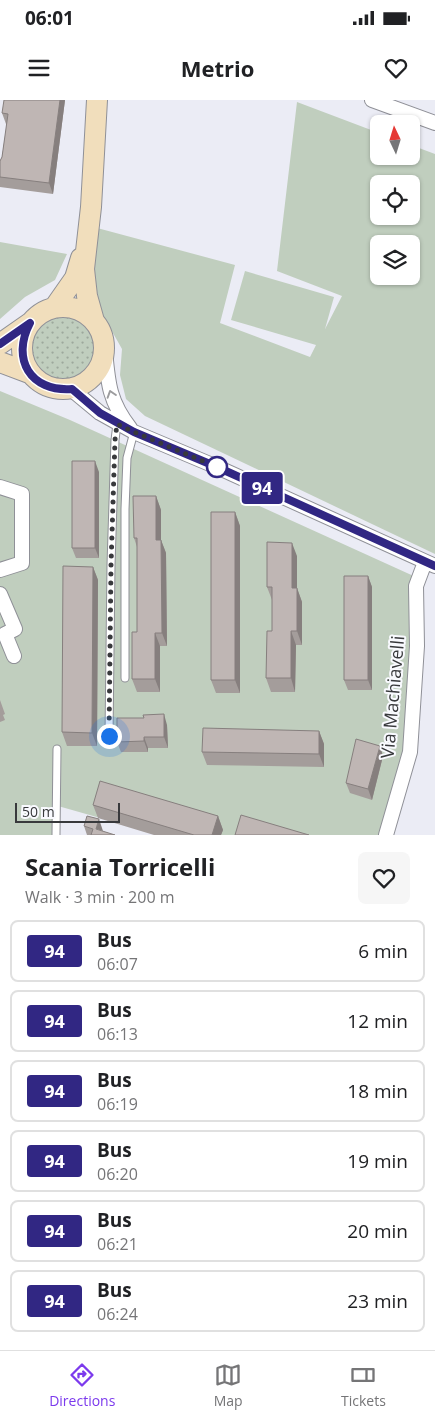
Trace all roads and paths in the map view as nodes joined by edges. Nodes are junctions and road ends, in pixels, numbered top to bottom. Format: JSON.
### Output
{"nodes":[{"id":1,"x":97,"y":100,"type":"edge"},
{"id":2,"x":372,"y":100,"type":"edge"},
{"id":3,"x":435,"y":122,"type":"edge"},
{"id":4,"x":86,"y":240,"type":"junction"},
{"id":5,"x":54,"y":308,"type":"junction"},
{"id":6,"x":94,"y":321,"type":"junction"},
{"id":7,"x":30,"y":323,"type":"junction"},
{"id":8,"x":0,"y":344,"type":"edge"},
{"id":9,"x":105,"y":350,"type":"junction"},
{"id":10,"x":0,"y":362,"type":"edge"},
{"id":11,"x":29,"y":373,"type":"junction"},
{"id":12,"x":72,"y":389,"type":"junction"},
{"id":13,"x":118,"y":418,"type":"junction"},
{"id":14,"x":134,"y":432,"type":"junction"},
{"id":15,"x":0,"y":487,"type":"edge"},
{"id":16,"x":430,"y":564,"type":"edge"},
{"id":17,"x":0,"y":570,"type":"edge"},
{"id":18,"x":0,"y":594,"type":"edge"},
{"id":19,"x":14,"y":656,"type":"dead end"},
{"id":20,"x":125,"y":678,"type":"dead end"},
{"id":21,"x":109,"y":736,"type":"dead end"},
{"id":22,"x":57,"y":749,"type":"dead end"},
{"id":23,"x":56,"y":835,"type":"edge"},
{"id":24,"x":386,"y":835,"type":"edge"}],
"edges":[{"from":1,"to":4,"type":"main road"},
{"from":2,"to":3,"type":"street"},
{"from":4,"to":5,"type":"main road"},
{"from":4,"to":6,"type":"main road"},
{"from":5,"to":6,"type":"main road"},
{"from":5,"to":7,"type":"main road"},
{"from":6,"to":9,"type":"main road"},
{"from":7,"to":8,"type":"main road"},
{"from":7,"to":11,"type":"main road"},
{"from":9,"to":12,"type":"main road"},
{"from":13,"to":9,"type":"street","one_way":true},
{"from":10,"to":11,"type":"main road"},
{"from":11,"to":12,"type":"main road"},
{"from":12,"to":13,"type":"street"},
{"from":13,"to":14,"type":"street"},
{"from":13,"to":21,"type":"lane"},
{"from":14,"to":16,"type":"street"},
{"from":14,"to":20,"type":"lane"},
{"from":15,"to":17,"type":"street"},
{"from":16,"to":24,"type":"street","name":"Via Machiavelli"},
{"from":18,"to":19,"type":"street"},
{"from":22,"to":23,"type":"lane"}]}
